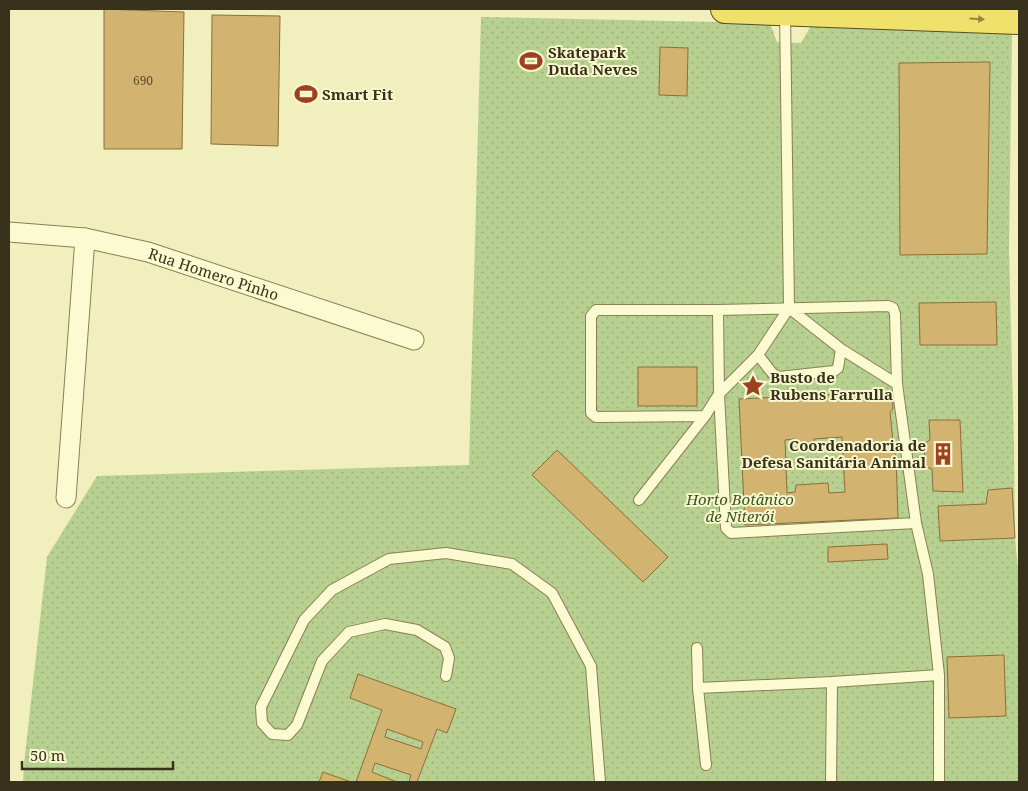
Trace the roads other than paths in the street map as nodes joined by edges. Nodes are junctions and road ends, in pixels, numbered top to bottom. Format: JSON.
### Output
{"nodes":[{"id":1,"x":725,"y":9,"type":"edge"},
{"id":2,"x":785,"y":10,"type":"edge"},
{"id":3,"x":901,"y":12,"type":"edge"},
{"id":4,"x":1019,"y":20,"type":"edge"},
{"id":5,"x":9,"y":232,"type":"edge"},
{"id":6,"x":85,"y":238,"type":"junction"},
{"id":7,"x":789,"y":308,"type":"junction"},
{"id":8,"x":718,"y":310,"type":"junction"},
{"id":9,"x":414,"y":340,"type":"dead end"},
{"id":10,"x":841,"y":349,"type":"junction"},
{"id":11,"x":758,"y":355,"type":"junction"},
{"id":12,"x":897,"y":384,"type":"junction"},
{"id":13,"x":719,"y":394,"type":"junction"},
{"id":14,"x":705,"y":416,"type":"junction"},
{"id":15,"x":66,"y":498,"type":"dead end"},
{"id":16,"x":639,"y":500,"type":"dead end"},
{"id":17,"x":916,"y":524,"type":"junction"},
{"id":18,"x":697,"y":648,"type":"dead end"},
{"id":19,"x":938,"y":675,"type":"junction"},
{"id":20,"x":446,"y":676,"type":"dead end"},
{"id":21,"x":832,"y":682,"type":"junction"},
{"id":22,"x":698,"y":688,"type":"junction"},
{"id":23,"x":706,"y":765,"type":"dead end"},
{"id":24,"x":600,"y":782,"type":"edge"},
{"id":25,"x":830,"y":782,"type":"edge"},
{"id":26,"x":939,"y":782,"type":"edge"}],
"edges":[{"from":1,"to":2,"type":"highway"},
{"from":2,"to":3,"type":"highway"},
{"from":2,"to":7,"type":"lane"},
{"from":3,"to":4,"type":"highway","one_way":true},
{"from":5,"to":6,"type":"street","name":"Rua Homero Pinho"},
{"from":6,"to":9,"type":"street","name":"Rua Homero Pinho"},
{"from":6,"to":15,"type":"street"},
{"from":7,"to":8,"type":"lane"},
{"from":7,"to":10,"type":"lane"},
{"from":7,"to":11,"type":"lane"},
{"from":7,"to":12,"type":"lane"},
{"from":8,"to":13,"type":"lane"},
{"from":8,"to":14,"type":"lane"},
{"from":10,"to":11,"type":"lane"},
{"from":10,"to":12,"type":"lane"},
{"from":11,"to":13,"type":"lane"},
{"from":12,"to":17,"type":"lane"},
{"from":13,"to":14,"type":"lane"},
{"from":13,"to":17,"type":"lane"},
{"from":14,"to":16,"type":"lane"},
{"from":17,"to":19,"type":"lane"},
{"from":18,"to":22,"type":"lane"},
{"from":19,"to":21,"type":"lane"},
{"from":19,"to":26,"type":"lane"},
{"from":20,"to":24,"type":"lane"},
{"from":21,"to":22,"type":"lane"},
{"from":21,"to":25,"type":"lane"},
{"from":22,"to":23,"type":"lane"}]}
